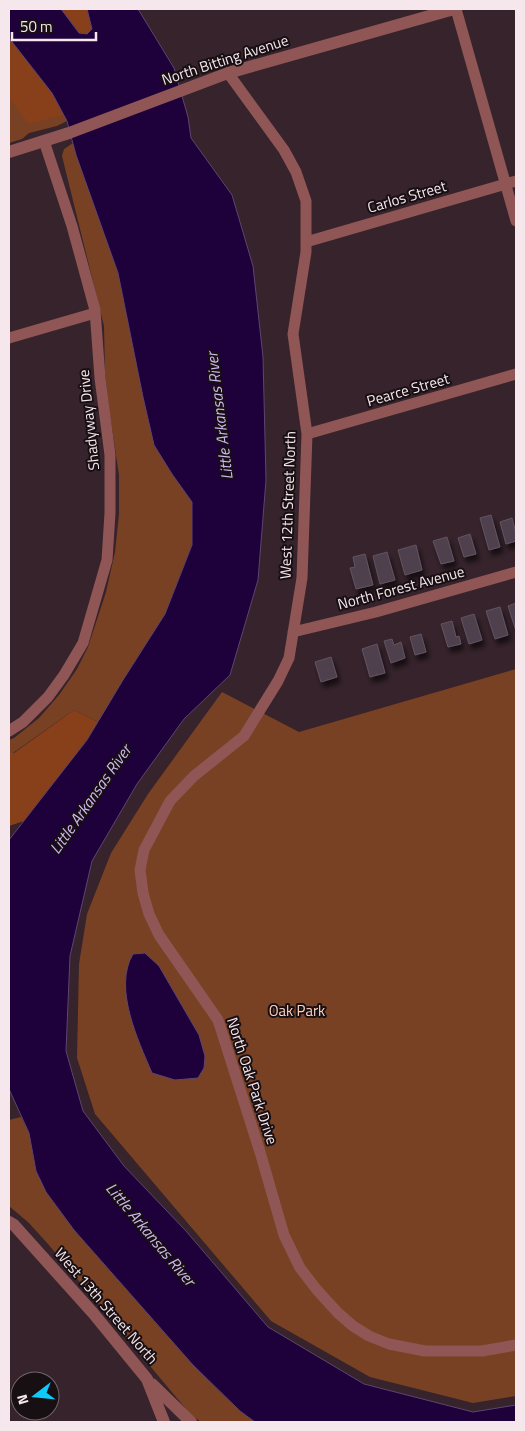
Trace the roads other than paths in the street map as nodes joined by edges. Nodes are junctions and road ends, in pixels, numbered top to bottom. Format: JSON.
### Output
{"nodes":[{"id":1,"x":455,"y":9,"type":"edge"},
{"id":2,"x":228,"y":73,"type":"junction"},
{"id":3,"x":44,"y":141,"type":"junction"},
{"id":4,"x":9,"y":152,"type":"edge"},
{"id":5,"x":511,"y":182,"type":"edge"},
{"id":6,"x":516,"y":221,"type":"edge"},
{"id":7,"x":306,"y":242,"type":"junction"},
{"id":8,"x":95,"y":313,"type":"junction"},
{"id":9,"x":9,"y":338,"type":"edge"},
{"id":10,"x":516,"y":374,"type":"edge"},
{"id":11,"x":308,"y":434,"type":"junction"},
{"id":12,"x":516,"y":572,"type":"edge"},
{"id":13,"x":293,"y":632,"type":"junction"},
{"id":14,"x":9,"y":731,"type":"edge"},
{"id":15,"x":9,"y":1222,"type":"edge"},
{"id":16,"x":516,"y":1344,"type":"edge"},
{"id":17,"x":147,"y":1379,"type":"junction"},
{"id":18,"x":164,"y":1422,"type":"edge"},
{"id":19,"x":191,"y":1422,"type":"edge"}],
"edges":[{"from":1,"to":2,"type":"street","name":"North Bitting Avenue"},
{"from":1,"to":5,"type":"street"},
{"from":2,"to":3,"type":"street","name":"North Bitting Avenue"},
{"from":2,"to":7,"type":"street","name":"West 12th Street North"},
{"from":3,"to":4,"type":"street","name":"North Bitting Avenue"},
{"from":3,"to":8,"type":"street","name":"Shadyway Drive"},
{"from":5,"to":6,"type":"street"},
{"from":5,"to":7,"type":"street","name":"Carlos Street"},
{"from":7,"to":11,"type":"street","name":"West 12th Street North"},
{"from":8,"to":9,"type":"street"},
{"from":8,"to":14,"type":"street","name":"Shadyway Drive"},
{"from":10,"to":11,"type":"street","name":"Pearce Street"},
{"from":11,"to":13,"type":"street","name":"West 12th Street North"},
{"from":12,"to":13,"type":"street","name":"North Forest Avenue"},
{"from":13,"to":16,"type":"street","name":"North Oak Park Drive"},
{"from":15,"to":17,"type":"street","name":"West 13th Street North"},
{"from":17,"to":18,"type":"street","name":"West 13th Street North"},
{"from":17,"to":19,"type":"street"}]}
